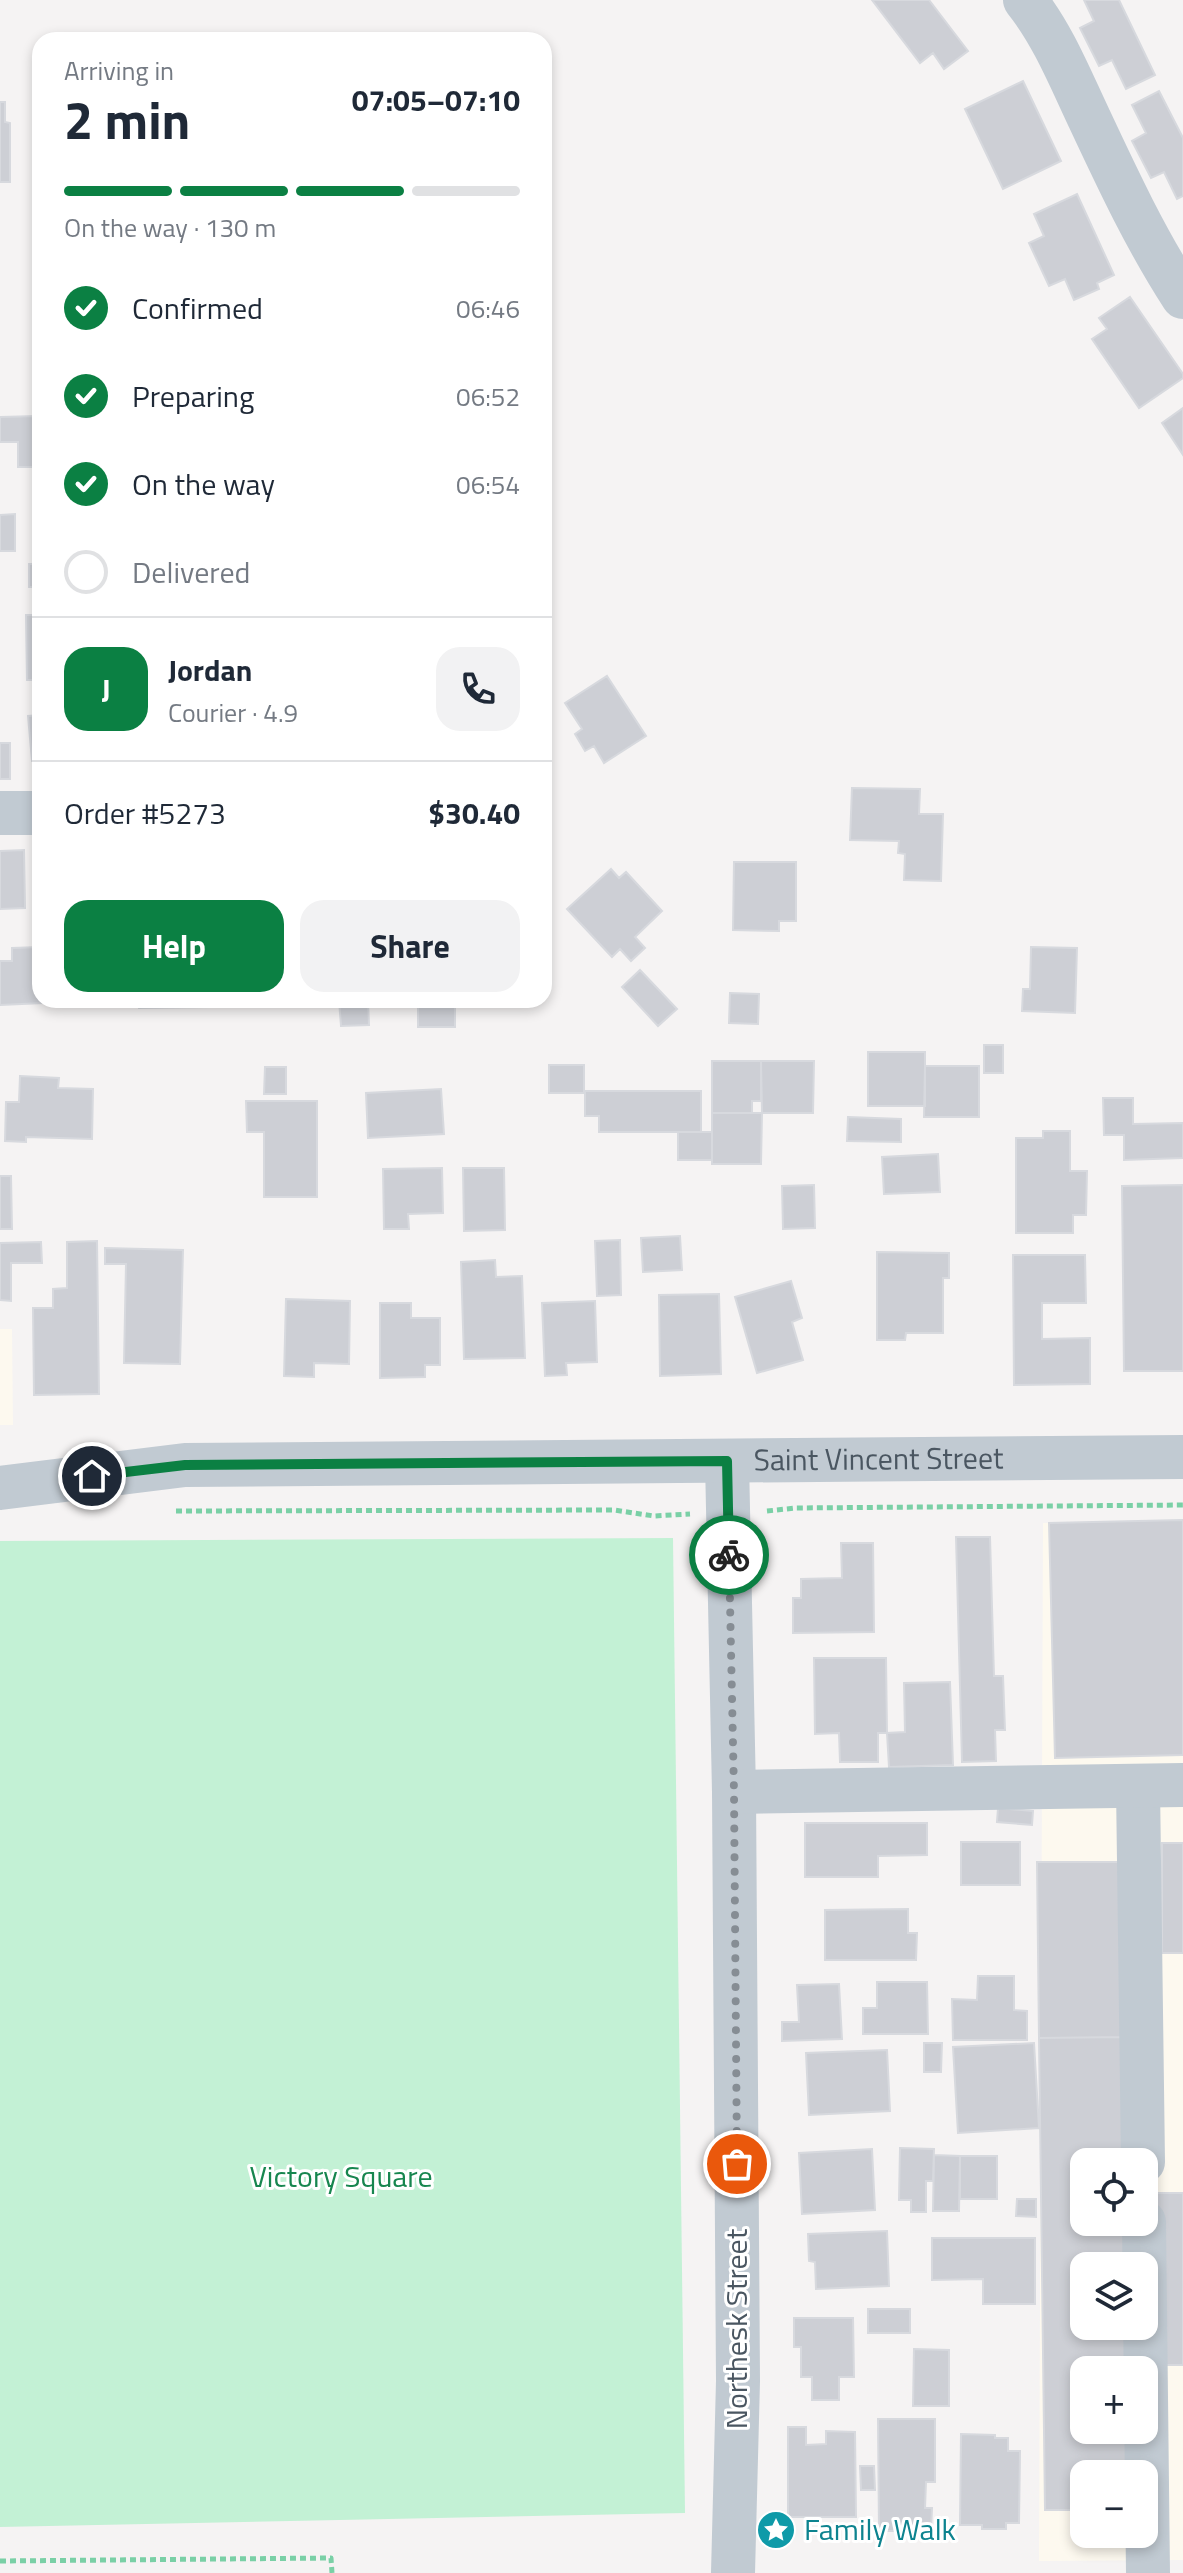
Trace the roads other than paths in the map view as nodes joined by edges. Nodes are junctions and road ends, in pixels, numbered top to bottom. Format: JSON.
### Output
{"nodes":[{"id":1,"x":1025,"y":0,"type":"edge"},
{"id":2,"x":1183,"y":297,"type":"edge"},
{"id":3,"x":0,"y":813,"type":"edge"},
{"id":4,"x":32,"y":813,"type":"edge"},
{"id":5,"x":1183,"y":1457,"type":"edge"},
{"id":6,"x":727,"y":1461,"type":"junction"},
{"id":7,"x":0,"y":1488,"type":"edge"},
{"id":8,"x":1183,"y":1785,"type":"edge"},
{"id":9,"x":1138,"y":1786,"type":"junction"},
{"id":10,"x":734,"y":1792,"type":"junction"},
{"id":11,"x":1143,"y":2148,"type":"edge"},
{"id":12,"x":1144,"y":2236,"type":"edge"},
{"id":13,"x":733,"y":2573,"type":"edge"},
{"id":14,"x":1148,"y":2573,"type":"edge"}],
"edges":[{"from":1,"to":2,"type":"street"},
{"from":3,"to":4,"type":"street"},
{"from":5,"to":6,"type":"street","name":"Saint Vincent Street"},
{"from":6,"to":7,"type":"street","name":"Saint Vincent Street"},
{"from":6,"to":10,"type":"street","name":"Northesk Street"},
{"from":8,"to":9,"type":"street"},
{"from":9,"to":10,"type":"street"},
{"from":9,"to":11,"type":"street"},
{"from":10,"to":13,"type":"street","name":"Northesk Street"},
{"from":12,"to":14,"type":"street"}]}
